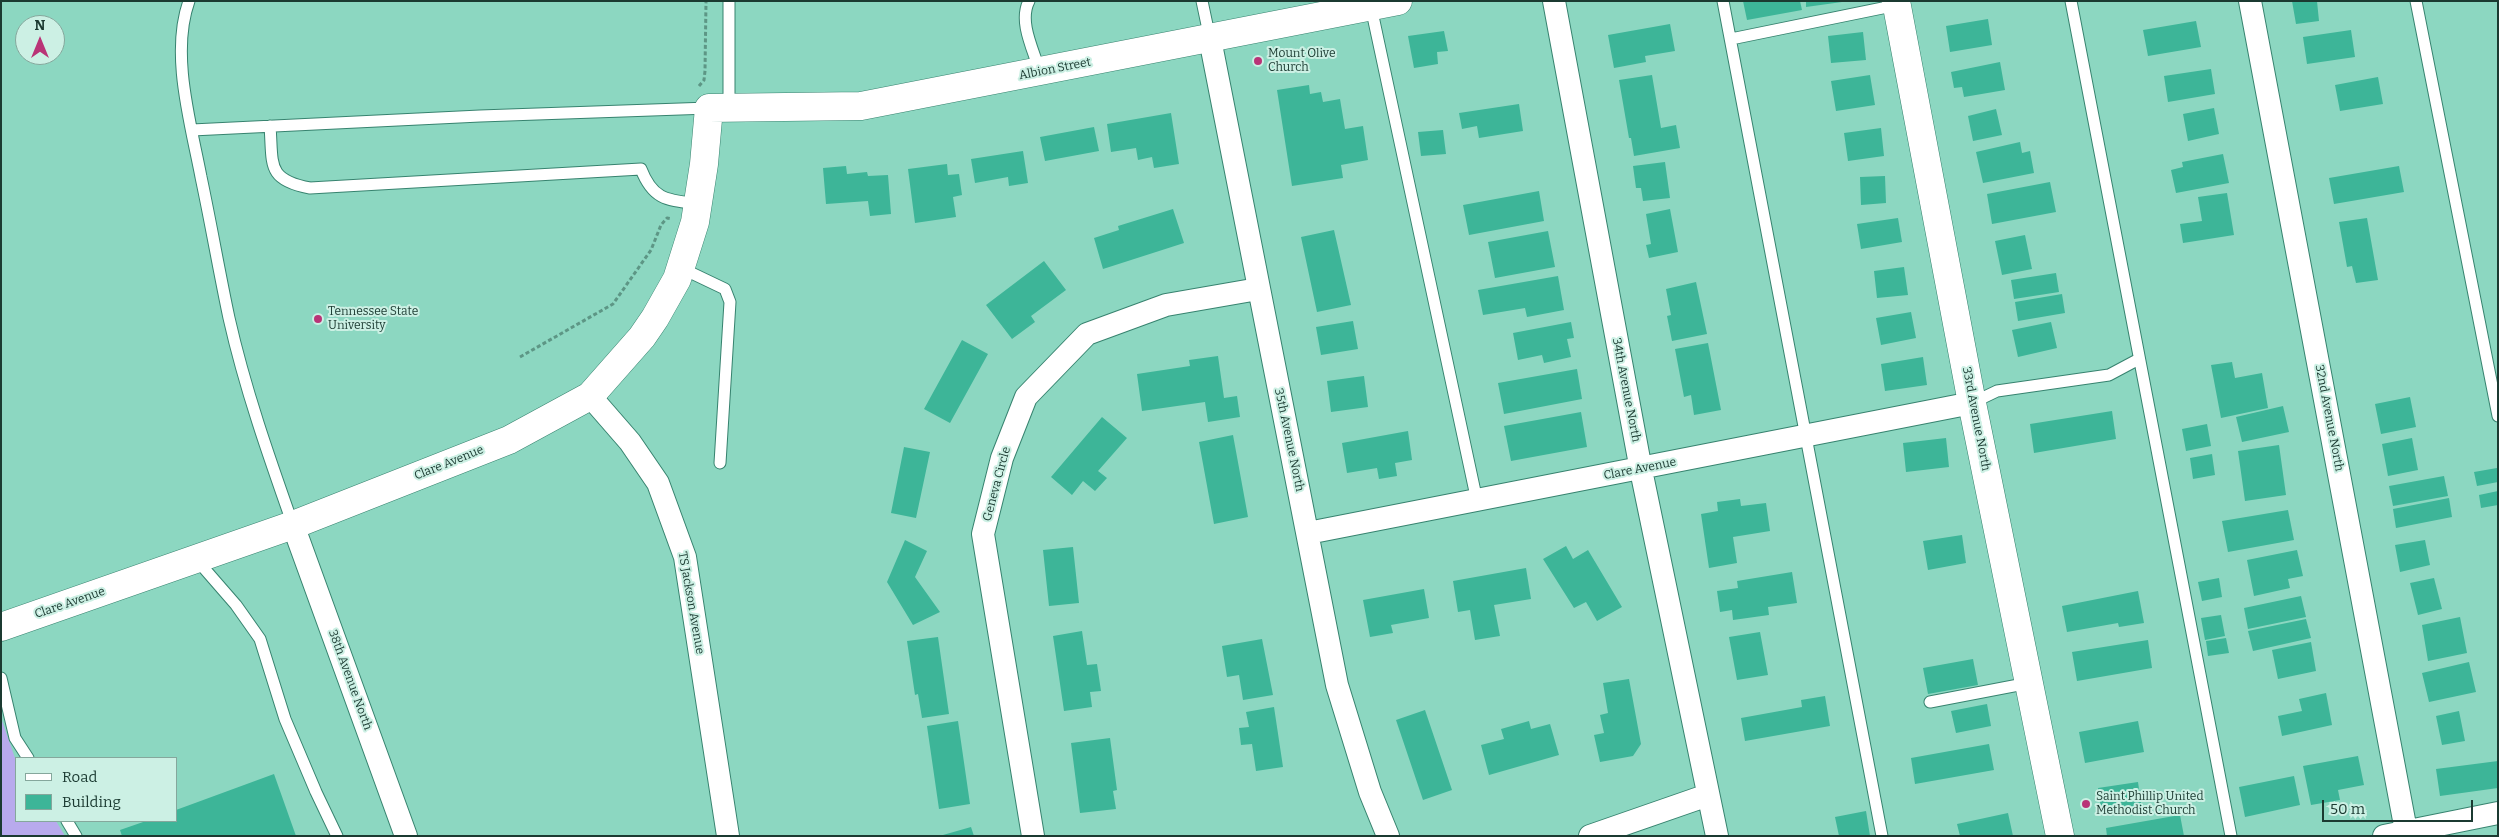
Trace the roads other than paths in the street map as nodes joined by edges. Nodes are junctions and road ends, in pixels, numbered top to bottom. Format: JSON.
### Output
{"nodes":[{"id":1,"x":189,"y":1,"type":"edge"},
{"id":2,"x":729,"y":1,"type":"edge"},
{"id":3,"x":1029,"y":1,"type":"edge"},
{"id":4,"x":1202,"y":1,"type":"edge"},
{"id":5,"x":1398,"y":1,"type":"edge"},
{"id":6,"x":1554,"y":1,"type":"edge"},
{"id":7,"x":1724,"y":1,"type":"edge"},
{"id":8,"x":2071,"y":1,"type":"edge"},
{"id":9,"x":2250,"y":1,"type":"edge"},
{"id":10,"x":2416,"y":1,"type":"edge"},
{"id":11,"x":1897,"y":3,"type":"edge"},
{"id":12,"x":1372,"y":7,"type":"junction"},
{"id":13,"x":1210,"y":39,"type":"junction"},
{"id":14,"x":1731,"y":39,"type":"junction"},
{"id":15,"x":1040,"y":72,"type":"junction"},
{"id":16,"x":711,"y":101,"type":"junction"},
{"id":17,"x":270,"y":126,"type":"junction"},
{"id":18,"x":192,"y":130,"type":"junction"},
{"id":19,"x":689,"y":213,"type":"junction"},
{"id":20,"x":681,"y":268,"type":"junction"},
{"id":21,"x":1258,"y":289,"type":"junction"},
{"id":22,"x":2139,"y":358,"type":"junction"},
{"id":23,"x":590,"y":396,"type":"junction"},
{"id":24,"x":1972,"y":403,"type":"junction"},
{"id":25,"x":2498,"y":416,"type":"edge"},
{"id":26,"x":1807,"y":434,"type":"junction"},
{"id":27,"x":720,"y":464,"type":"dead end"},
{"id":28,"x":1641,"y":470,"type":"junction"},
{"id":29,"x":1477,"y":501,"type":"junction"},
{"id":30,"x":293,"y":525,"type":"junction"},
{"id":31,"x":1308,"y":533,"type":"junction"},
{"id":32,"x":196,"y":559,"type":"junction"},
{"id":33,"x":1,"y":627,"type":"edge"},
{"id":34,"x":1,"y":678,"type":"edge"},
{"id":35,"x":2029,"y":682,"type":"junction"},
{"id":36,"x":1930,"y":702,"type":"dead end"},
{"id":37,"x":27,"y":757,"type":"edge"},
{"id":38,"x":1708,"y":795,"type":"junction"},
{"id":39,"x":2498,"y":813,"type":"edge"},
{"id":40,"x":68,"y":822,"type":"edge"},
{"id":41,"x":2407,"y":834,"type":"edge"},
{"id":42,"x":76,"y":836,"type":"edge"},
{"id":43,"x":337,"y":836,"type":"edge"},
{"id":44,"x":406,"y":836,"type":"edge"},
{"id":45,"x":728,"y":836,"type":"edge"},
{"id":46,"x":1033,"y":836,"type":"edge"},
{"id":47,"x":1388,"y":836,"type":"edge"},
{"id":48,"x":1590,"y":836,"type":"edge"},
{"id":49,"x":1716,"y":836,"type":"edge"},
{"id":50,"x":1882,"y":836,"type":"edge"},
{"id":51,"x":2060,"y":836,"type":"edge"},
{"id":52,"x":2231,"y":836,"type":"edge"},
{"id":53,"x":2384,"y":836,"type":"edge"}],
"edges":[{"from":1,"to":18,"type":"lane"},
{"from":2,"to":16,"type":"lane"},
{"from":3,"to":15,"type":"lane"},
{"from":4,"to":13,"type":"lane"},
{"from":5,"to":12,"type":"street","name":"Albion Street"},
{"from":6,"to":28,"type":"street","name":"34th Avenue North"},
{"from":7,"to":14,"type":"lane"},
{"from":8,"to":22,"type":"lane"},
{"from":9,"to":41,"type":"street","name":"32nd Avenue North"},
{"from":10,"to":25,"type":"lane"},
{"from":11,"to":14,"type":"lane"},
{"from":11,"to":24,"type":"street","name":"33rd Avenue North"},
{"from":12,"to":13,"type":"street","name":"Albion Street"},
{"from":12,"to":29,"type":"lane"},
{"from":13,"to":15,"type":"street","name":"Albion Street"},
{"from":13,"to":21,"type":"street","name":"35th Avenue North"},
{"from":14,"to":26,"type":"lane"},
{"from":15,"to":16,"type":"street","name":"Albion Street"},
{"from":16,"to":17,"type":"lane"},
{"from":16,"to":19,"type":"street","name":"Clare Avenue"},
{"from":17,"to":18,"type":"lane"},
{"from":17,"to":19,"type":"lane"},
{"from":18,"to":30,"type":"lane"},
{"from":19,"to":20,"type":"street","name":"Clare Avenue"},
{"from":20,"to":23,"type":"street","name":"Clare Avenue"},
{"from":20,"to":27,"type":"lane"},
{"from":21,"to":31,"type":"street","name":"35th Avenue North"},
{"from":21,"to":46,"type":"street","name":"Geneva Circle"},
{"from":22,"to":24,"type":"lane"},
{"from":22,"to":52,"type":"lane"},
{"from":23,"to":30,"type":"street","name":"Clare Avenue"},
{"from":23,"to":45,"type":"street","name":"TS Jackson Avenue"},
{"from":24,"to":26,"type":"street","name":"Clare Avenue"},
{"from":24,"to":35,"type":"street","name":"33rd Avenue North"},
{"from":26,"to":28,"type":"street","name":"Clare Avenue"},
{"from":26,"to":50,"type":"lane"},
{"from":28,"to":29,"type":"street","name":"Clare Avenue"},
{"from":28,"to":38,"type":"street","name":"34th Avenue North"},
{"from":29,"to":31,"type":"street","name":"Clare Avenue"},
{"from":30,"to":32,"type":"street","name":"Clare Avenue"},
{"from":30,"to":44,"type":"street","name":"38th Avenue North"},
{"from":31,"to":47,"type":"street","name":"35th Avenue North"},
{"from":32,"to":33,"type":"street","name":"Clare Avenue"},
{"from":32,"to":43,"type":"lane"},
{"from":34,"to":37,"type":"lane"},
{"from":35,"to":36,"type":"lane"},
{"from":35,"to":51,"type":"street","name":"33rd Avenue North"},
{"from":38,"to":48,"type":"street"},
{"from":38,"to":49,"type":"street","name":"34th Avenue North"},
{"from":39,"to":41,"type":"street"},
{"from":40,"to":42,"type":"lane"},
{"from":41,"to":53,"type":"street"}]}
